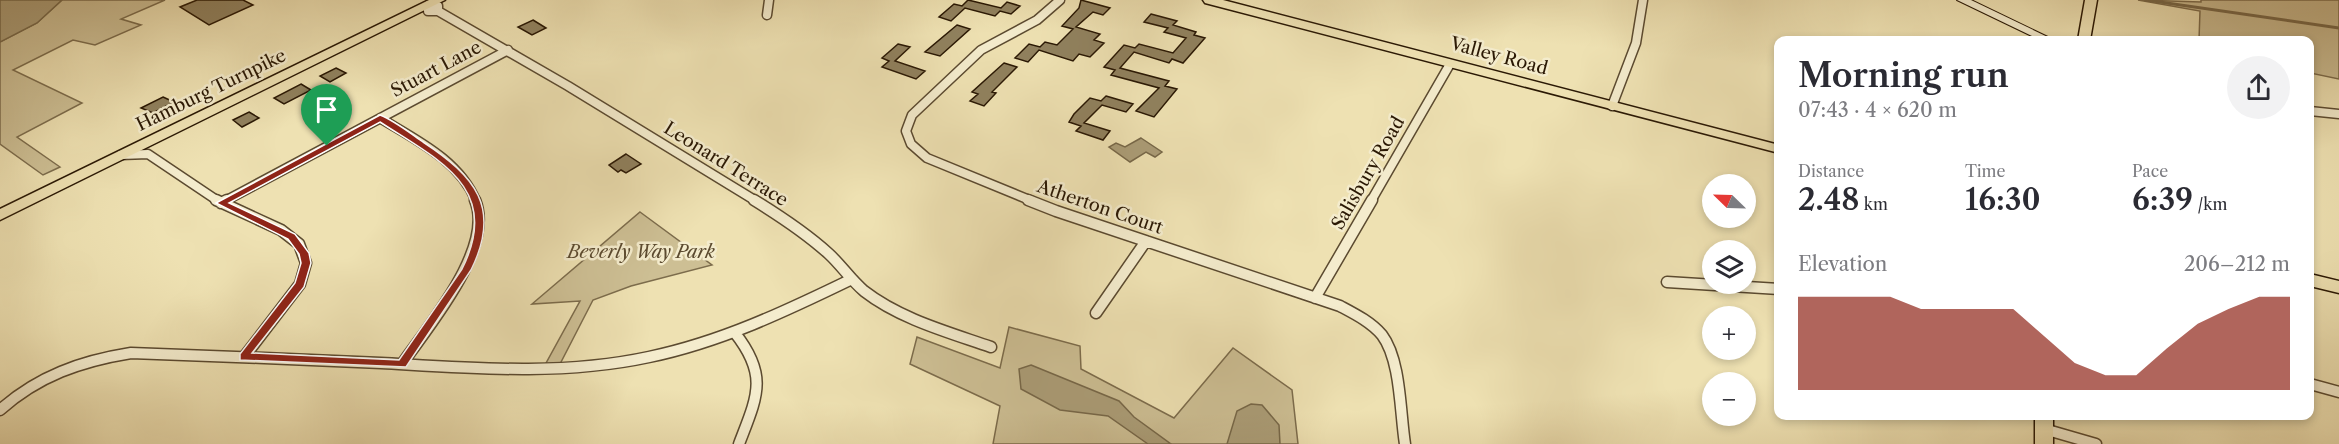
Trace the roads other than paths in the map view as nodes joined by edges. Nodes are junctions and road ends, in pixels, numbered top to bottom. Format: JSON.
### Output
{"nodes":[{"id":1,"x":770,"y":0,"type":"edge"},
{"id":2,"x":1060,"y":0,"type":"edge"},
{"id":3,"x":1209,"y":0,"type":"edge"},
{"id":4,"x":1643,"y":0,"type":"edge"},
{"id":5,"x":1962,"y":0,"type":"edge"},
{"id":6,"x":2091,"y":0,"type":"edge"},
{"id":7,"x":433,"y":4,"type":"edge"},
{"id":8,"x":767,"y":15,"type":"dead end"},
{"id":9,"x":2039,"y":36,"type":"edge"},
{"id":10,"x":2085,"y":36,"type":"edge"},
{"id":11,"x":508,"y":50,"type":"junction"},
{"id":12,"x":1450,"y":64,"type":"junction"},
{"id":13,"x":1612,"y":106,"type":"junction"},
{"id":14,"x":2314,"y":111,"type":"edge"},
{"id":15,"x":2339,"y":114,"type":"edge"},
{"id":16,"x":380,"y":118,"type":"junction"},
{"id":17,"x":153,"y":140,"type":"junction"},
{"id":18,"x":1774,"y":149,"type":"edge"},
{"id":19,"x":148,"y":154,"type":"junction"},
{"id":20,"x":122,"y":155,"type":"junction"},
{"id":21,"x":221,"y":203,"type":"junction"},
{"id":22,"x":0,"y":207,"type":"edge"},
{"id":23,"x":0,"y":216,"type":"edge"},
{"id":24,"x":1146,"y":241,"type":"junction"},
{"id":25,"x":852,"y":279,"type":"junction"},
{"id":26,"x":2314,"y":281,"type":"edge"},
{"id":27,"x":1667,"y":282,"type":"dead end"},
{"id":28,"x":2339,"y":287,"type":"edge"},
{"id":29,"x":1774,"y":289,"type":"edge"},
{"id":30,"x":1315,"y":298,"type":"junction"},
{"id":31,"x":1096,"y":313,"type":"dead end"},
{"id":32,"x":735,"y":333,"type":"junction"},
{"id":33,"x":991,"y":347,"type":"dead end"},
{"id":34,"x":244,"y":357,"type":"junction"},
{"id":35,"x":402,"y":364,"type":"junction"},
{"id":36,"x":2314,"y":385,"type":"edge"},
{"id":37,"x":2339,"y":392,"type":"edge"},
{"id":38,"x":0,"y":410,"type":"edge"},
{"id":39,"x":2044,"y":429,"type":"edge"},
{"id":40,"x":739,"y":444,"type":"edge"},
{"id":41,"x":1405,"y":444,"type":"edge"},
{"id":42,"x":2096,"y":444,"type":"edge"}],
"edges":[{"from":1,"to":8,"type":"street"},
{"from":2,"to":24,"type":"street","name":"Atherton Court"},
{"from":3,"to":12,"type":"main road","name":"Valley Road"},
{"from":4,"to":13,"type":"street"},
{"from":5,"to":9,"type":"street"},
{"from":6,"to":10,"type":"main road"},
{"from":7,"to":11,"type":"street","name":"Leonard Terrace"},
{"from":7,"to":17,"type":"main road","name":"Hamburg Turnpike"},
{"from":7,"to":22,"type":"main road"},
{"from":11,"to":16,"type":"street","name":"Stuart Lane"},
{"from":11,"to":25,"type":"street","name":"Leonard Terrace"},
{"from":12,"to":13,"type":"main road","name":"Valley Road"},
{"from":12,"to":30,"type":"street","name":"Salisbury Road"},
{"from":13,"to":18,"type":"main road","name":"Valley Road"},
{"from":14,"to":15,"type":"street"},
{"from":16,"to":21,"type":"street","name":"Stuart Lane"},
{"from":16,"to":35,"type":"street"},
{"from":17,"to":19,"type":"street"},
{"from":17,"to":20,"type":"main road","name":"Hamburg Turnpike"},
{"from":19,"to":20,"type":"street"},
{"from":19,"to":21,"type":"street"},
{"from":20,"to":23,"type":"main road","name":"Hamburg Turnpike"},
{"from":21,"to":34,"type":"street"},
{"from":24,"to":30,"type":"street","name":"Atherton Court"},
{"from":24,"to":31,"type":"street"},
{"from":25,"to":32,"type":"street"},
{"from":25,"to":33,"type":"street","name":"Leonard Terrace"},
{"from":26,"to":28,"type":"main road"},
{"from":27,"to":29,"type":"street"},
{"from":30,"to":41,"type":"street","name":"Atherton Court"},
{"from":32,"to":35,"type":"street"},
{"from":32,"to":40,"type":"street"},
{"from":34,"to":35,"type":"street"},
{"from":34,"to":38,"type":"street"},
{"from":36,"to":37,"type":"street"},
{"from":39,"to":42,"type":"street"}]}
